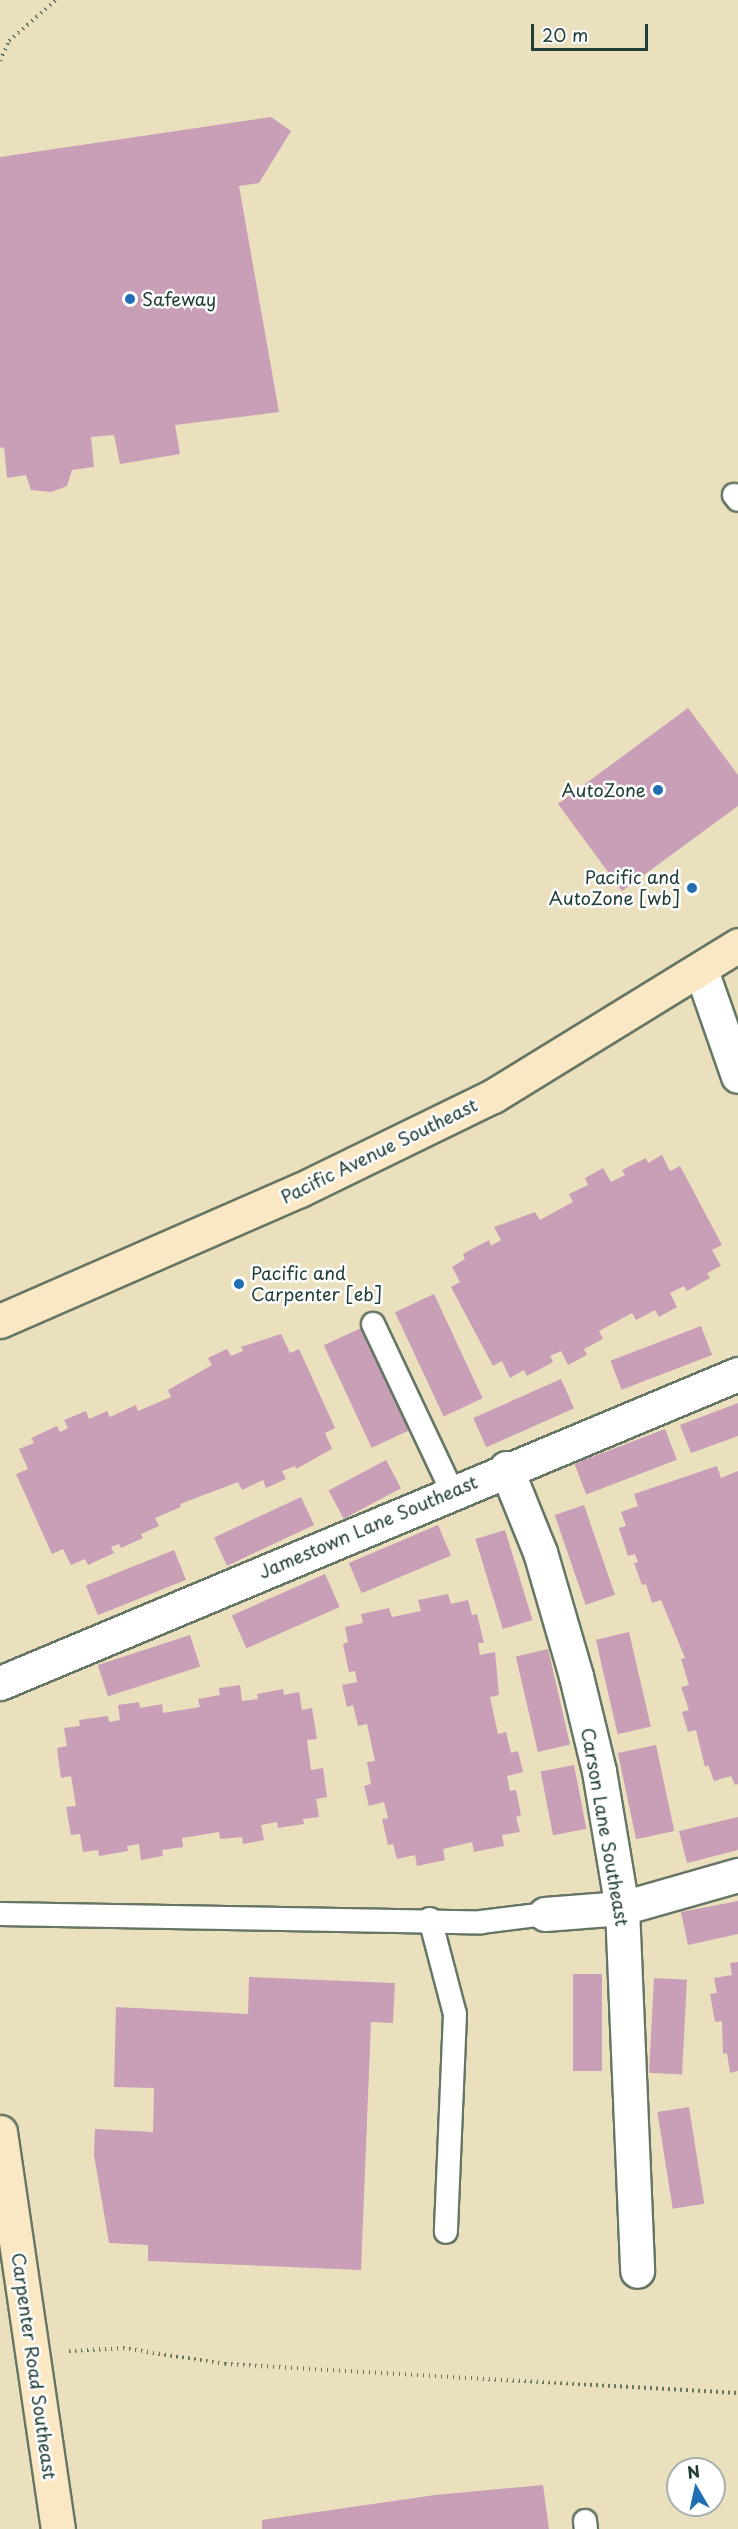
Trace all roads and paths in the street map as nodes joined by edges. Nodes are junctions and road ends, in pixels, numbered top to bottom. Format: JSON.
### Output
{"nodes":[{"id":1,"x":56,"y":0,"type":"edge"},
{"id":2,"x":0,"y":61,"type":"edge"},
{"id":3,"x":738,"y":945,"type":"edge"},
{"id":4,"x":701,"y":970,"type":"junction"},
{"id":5,"x":738,"y":1076,"type":"edge"},
{"id":6,"x":0,"y":1321,"type":"edge"},
{"id":7,"x":374,"y":1324,"type":"dead end"},
{"id":8,"x":738,"y":1374,"type":"edge"},
{"id":9,"x":506,"y":1468,"type":"junction"},
{"id":10,"x":452,"y":1491,"type":"junction"},
{"id":11,"x":0,"y":1683,"type":"edge"},
{"id":12,"x":738,"y":1875,"type":"edge"},
{"id":13,"x":622,"y":1908,"type":"junction"},
{"id":14,"x":0,"y":1914,"type":"edge"},
{"id":15,"x":545,"y":1914,"type":"joint"},
{"id":16,"x":430,"y":1919,"type":"junction"},
{"id":17,"x":0,"y":2132,"type":"edge"},
{"id":18,"x":446,"y":2232,"type":"dead end"},
{"id":19,"x":638,"y":2271,"type":"dead end"},
{"id":20,"x":33,"y":2353,"type":"junction"},
{"id":21,"x":738,"y":2393,"type":"edge"},
{"id":22,"x":58,"y":2529,"type":"edge"}],
"edges":[{"from":1,"to":2,"type":"path"},
{"from":3,"to":4,"type":"main road","name":"Pacific Avenue Southeast"},
{"from":4,"to":5,"type":"street"},
{"from":4,"to":6,"type":"main road","name":"Pacific Avenue Southeast"},
{"from":7,"to":10,"type":"lane"},
{"from":8,"to":9,"type":"street","name":"Jamestown Lane Southeast"},
{"from":9,"to":10,"type":"street","name":"Jamestown Lane Southeast"},
{"from":9,"to":13,"type":"street","name":"Carson Lane Southeast"},
{"from":10,"to":11,"type":"street","name":"Jamestown Lane Southeast"},
{"from":12,"to":13,"type":"street"},
{"from":13,"to":15,"type":"street"},
{"from":13,"to":19,"type":"street","name":"Carson Lane Southeast"},
{"from":14,"to":16,"type":"lane"},
{"from":15,"to":16,"type":"lane"},
{"from":16,"to":18,"type":"lane"},
{"from":17,"to":20,"type":"main road","name":"Carpenter Road Southeast"},
{"from":20,"to":21,"type":"path"},
{"from":20,"to":22,"type":"main road","name":"Carpenter Road Southeast"}]}
